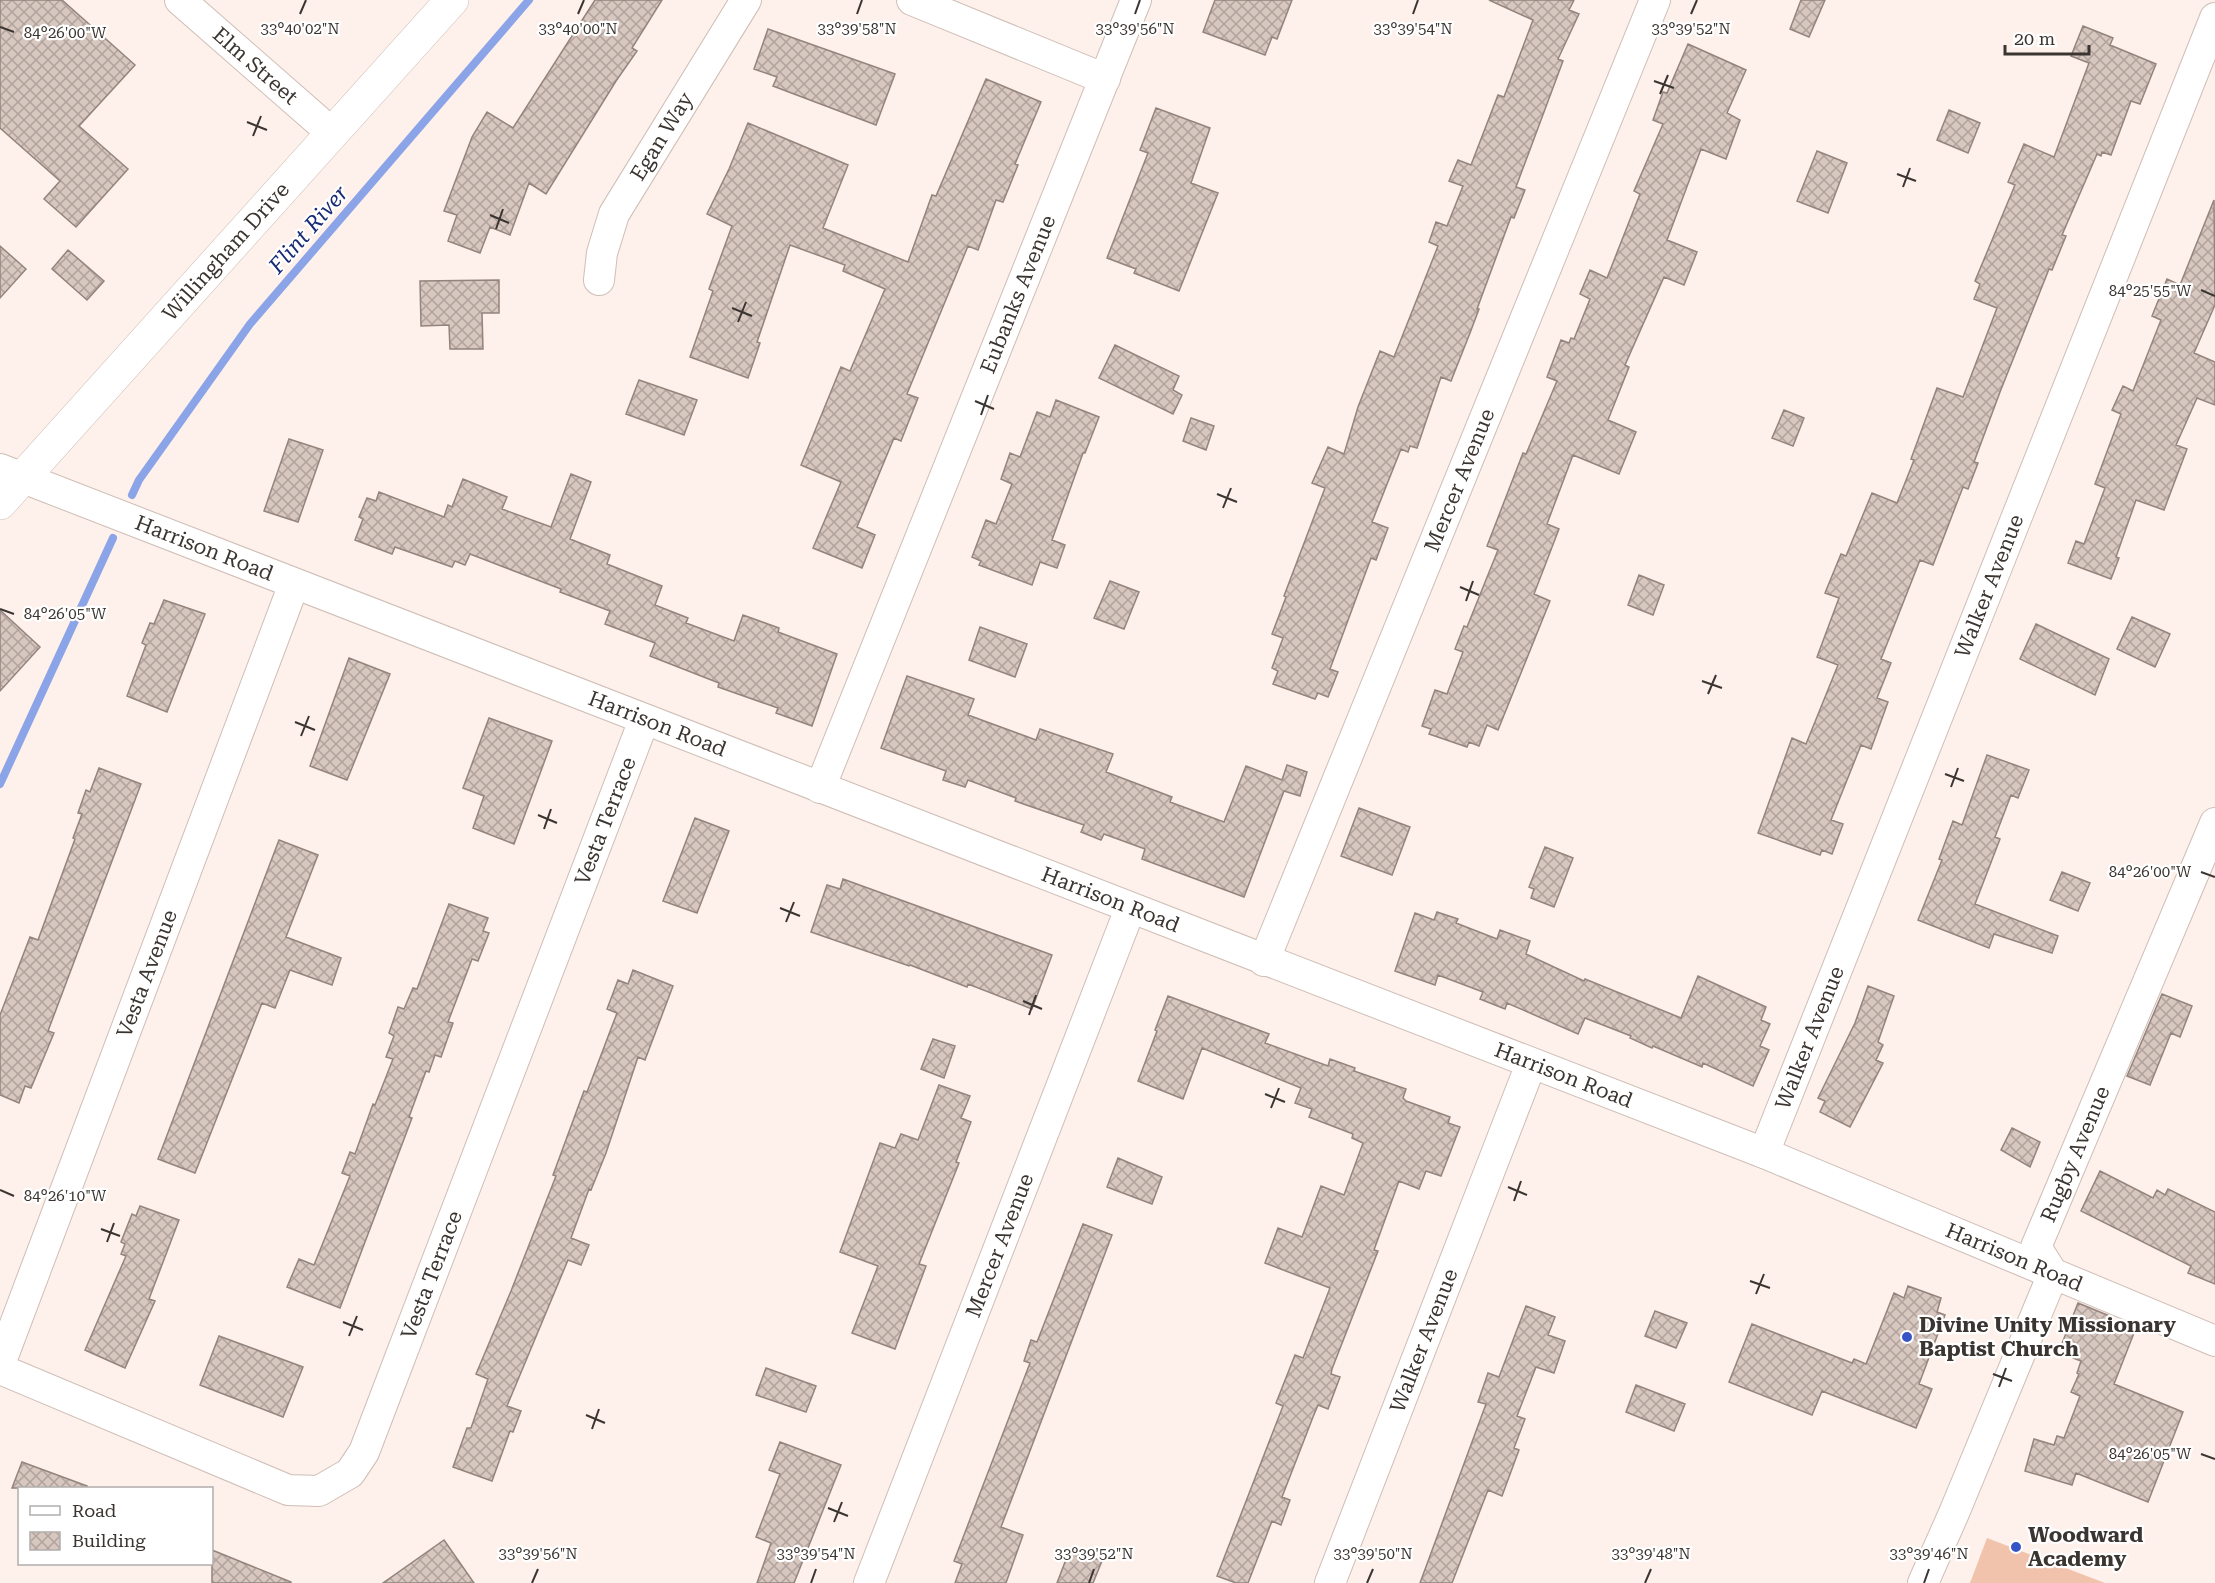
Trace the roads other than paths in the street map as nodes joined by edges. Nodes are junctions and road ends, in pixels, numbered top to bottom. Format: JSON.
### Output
{"nodes":[{"id":1,"x":180,"y":0,"type":"edge"},
{"id":2,"x":452,"y":0,"type":"edge"},
{"id":3,"x":746,"y":0,"type":"edge"},
{"id":4,"x":912,"y":0,"type":"edge"},
{"id":5,"x":1136,"y":0,"type":"edge"},
{"id":6,"x":1655,"y":0,"type":"edge"},
{"id":7,"x":2215,"y":18,"type":"edge"},
{"id":8,"x":1105,"y":79,"type":"junction"},
{"id":9,"x":332,"y":133,"type":"junction"},
{"id":10,"x":599,"y":280,"type":"dead end"},
{"id":11,"x":11,"y":473,"type":"edge"},
{"id":12,"x":0,"y":503,"type":"edge"},
{"id":13,"x":294,"y":584,"type":"junction"},
{"id":14,"x":644,"y":720,"type":"junction"},
{"id":15,"x":820,"y":788,"type":"junction"},
{"id":16,"x":2214,"y":829,"type":"edge"},
{"id":17,"x":1130,"y":909,"type":"junction"},
{"id":18,"x":1264,"y":961,"type":"junction"},
{"id":19,"x":1531,"y":1064,"type":"junction"},
{"id":20,"x":1764,"y":1153,"type":"junction"},
{"id":21,"x":2053,"y":1274,"type":"junction"},
{"id":22,"x":2215,"y":1341,"type":"edge"},
{"id":23,"x":0,"y":1364,"type":"edge"},
{"id":24,"x":0,"y":1369,"type":"edge"},
{"id":25,"x":869,"y":1583,"type":"edge"},
{"id":26,"x":1330,"y":1583,"type":"edge"},
{"id":27,"x":1923,"y":1583,"type":"edge"}],
"edges":[{"from":1,"to":9,"type":"street","name":"Elm Street"},
{"from":2,"to":9,"type":"street","name":"Willingham Drive"},
{"from":3,"to":10,"type":"street","name":"Egan Way"},
{"from":4,"to":8,"type":"street"},
{"from":5,"to":8,"type":"street","name":"Eubanks Avenue"},
{"from":6,"to":18,"type":"street","name":"Mercer Avenue"},
{"from":7,"to":20,"type":"street","name":"Walker Avenue"},
{"from":8,"to":15,"type":"street","name":"Eubanks Avenue"},
{"from":9,"to":11,"type":"street","name":"Willingham Drive"},
{"from":11,"to":12,"type":"street","name":"Willingham Drive"},
{"from":11,"to":13,"type":"street","name":"Harrison Road"},
{"from":13,"to":14,"type":"street","name":"Harrison Road"},
{"from":13,"to":23,"type":"street","name":"Vesta Avenue"},
{"from":14,"to":15,"type":"street","name":"Harrison Road"},
{"from":14,"to":24,"type":"street","name":"Vesta Terrace"},
{"from":15,"to":17,"type":"street","name":"Harrison Road"},
{"from":16,"to":21,"type":"street","name":"Rugby Avenue"},
{"from":17,"to":18,"type":"street","name":"Harrison Road"},
{"from":17,"to":25,"type":"street","name":"Mercer Avenue"},
{"from":18,"to":19,"type":"street","name":"Harrison Road"},
{"from":19,"to":20,"type":"street","name":"Harrison Road"},
{"from":19,"to":26,"type":"street","name":"Walker Avenue"},
{"from":20,"to":21,"type":"street","name":"Harrison Road"},
{"from":21,"to":22,"type":"street","name":"Harrison Road"},
{"from":21,"to":27,"type":"street"}]}
